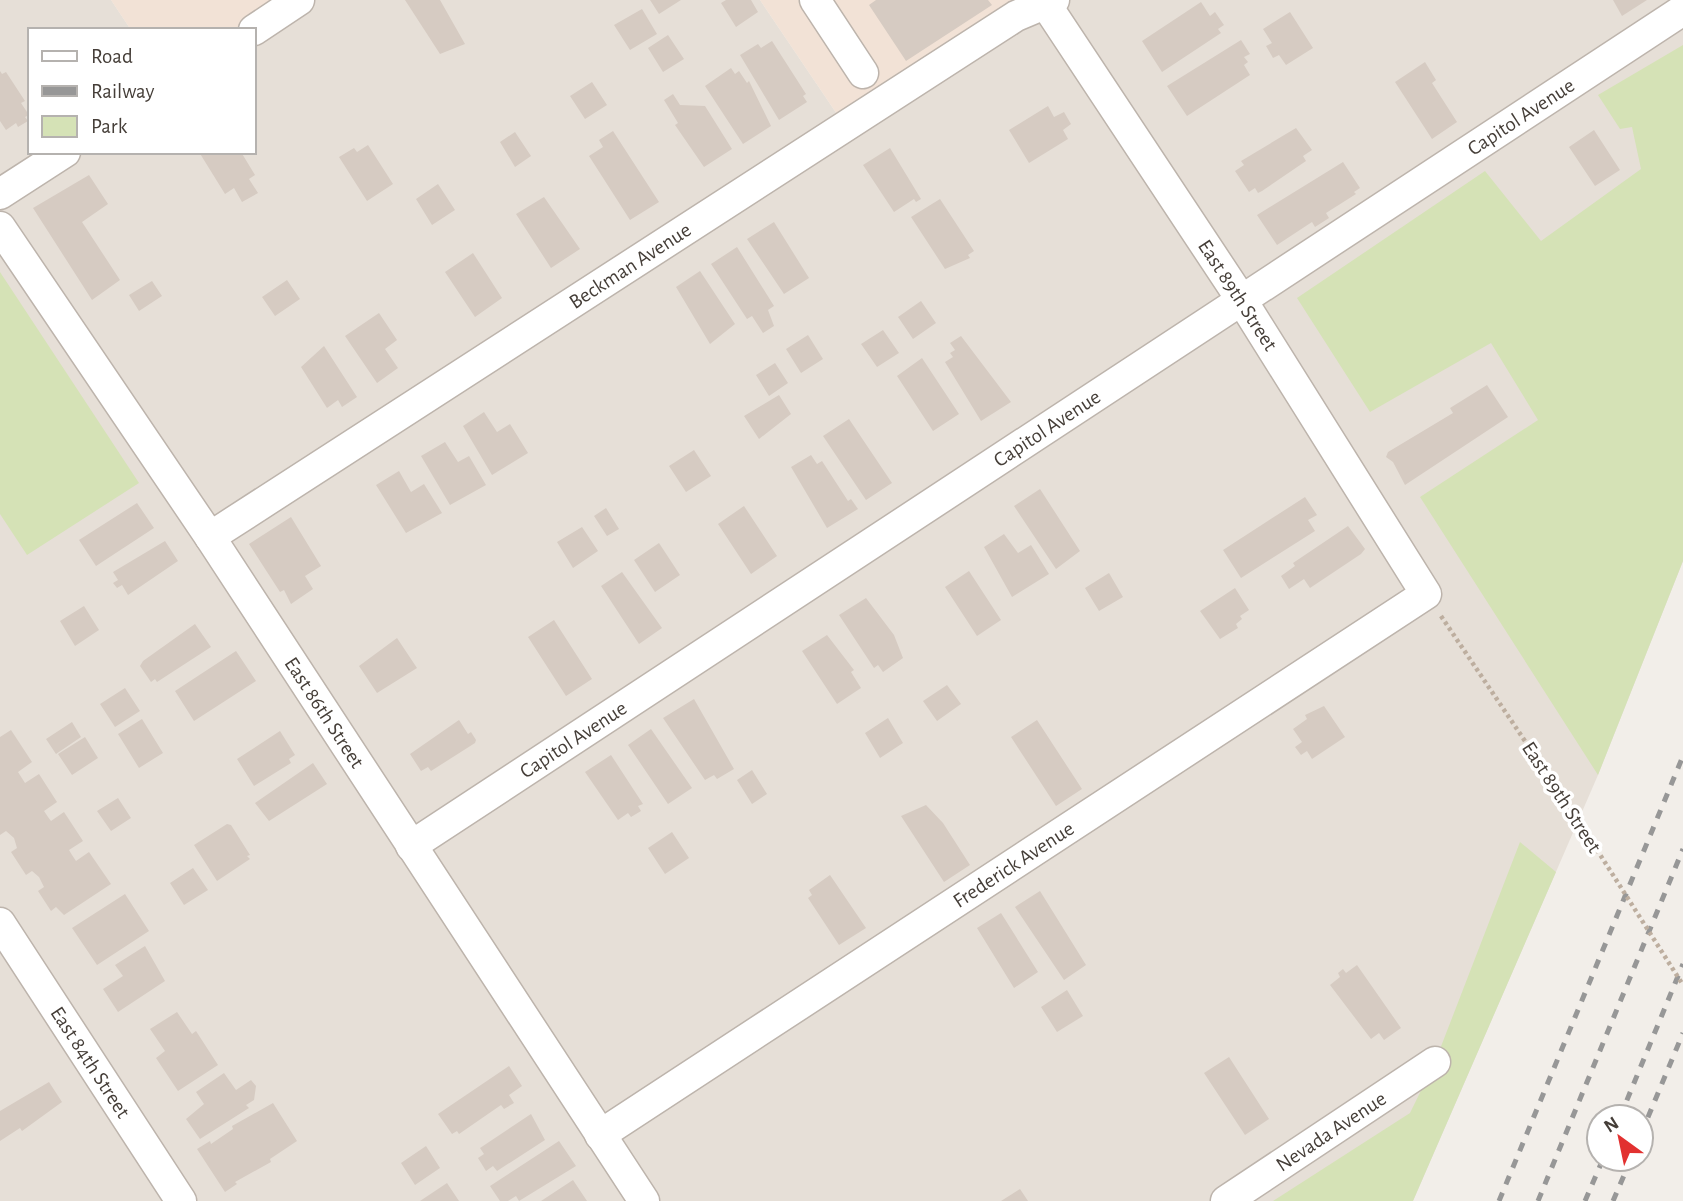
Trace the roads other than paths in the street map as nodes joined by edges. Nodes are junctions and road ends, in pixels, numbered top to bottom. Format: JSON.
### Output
{"nodes":[{"id":1,"x":299,"y":0,"type":"edge"},
{"id":2,"x":815,"y":0,"type":"edge"},
{"id":3,"x":1048,"y":1,"type":"edge"},
{"id":4,"x":1683,"y":10,"type":"edge"},
{"id":5,"x":256,"y":29,"type":"edge"},
{"id":6,"x":863,"y":73,"type":"dead end"},
{"id":7,"x":62,"y":154,"type":"edge"},
{"id":8,"x":0,"y":194,"type":"edge"},
{"id":9,"x":0,"y":227,"type":"edge"},
{"id":10,"x":1241,"y":299,"type":"junction"},
{"id":11,"x":211,"y":537,"type":"junction"},
{"id":12,"x":1432,"y":603,"type":"joint"},
{"id":13,"x":411,"y":846,"type":"junction"},
{"id":14,"x":0,"y":923,"type":"edge"},
{"id":15,"x":1435,"y":1062,"type":"dead end"},
{"id":16,"x":600,"y":1135,"type":"junction"},
{"id":17,"x":181,"y":1201,"type":"edge"},
{"id":18,"x":644,"y":1201,"type":"edge"},
{"id":19,"x":1226,"y":1201,"type":"edge"}],
"edges":[{"from":1,"to":5,"type":"street"},
{"from":2,"to":6,"type":"street"},
{"from":3,"to":10,"type":"street","name":"East 89th Street"},
{"from":3,"to":11,"type":"street","name":"Beckman Avenue"},
{"from":4,"to":10,"type":"street","name":"Capitol Avenue"},
{"from":7,"to":8,"type":"street"},
{"from":9,"to":11,"type":"street","name":"East 86th Street"},
{"from":10,"to":12,"type":"street","name":"East 89th Street"},
{"from":10,"to":13,"type":"street","name":"Capitol Avenue"},
{"from":11,"to":13,"type":"street","name":"East 86th Street"},
{"from":12,"to":16,"type":"street","name":"Frederick Avenue"},
{"from":13,"to":16,"type":"street","name":"East 86th Street"},
{"from":14,"to":17,"type":"street","name":"East 84th Street"},
{"from":15,"to":19,"type":"street","name":"Nevada Avenue"},
{"from":16,"to":18,"type":"street","name":"East 86th Street"}]}
